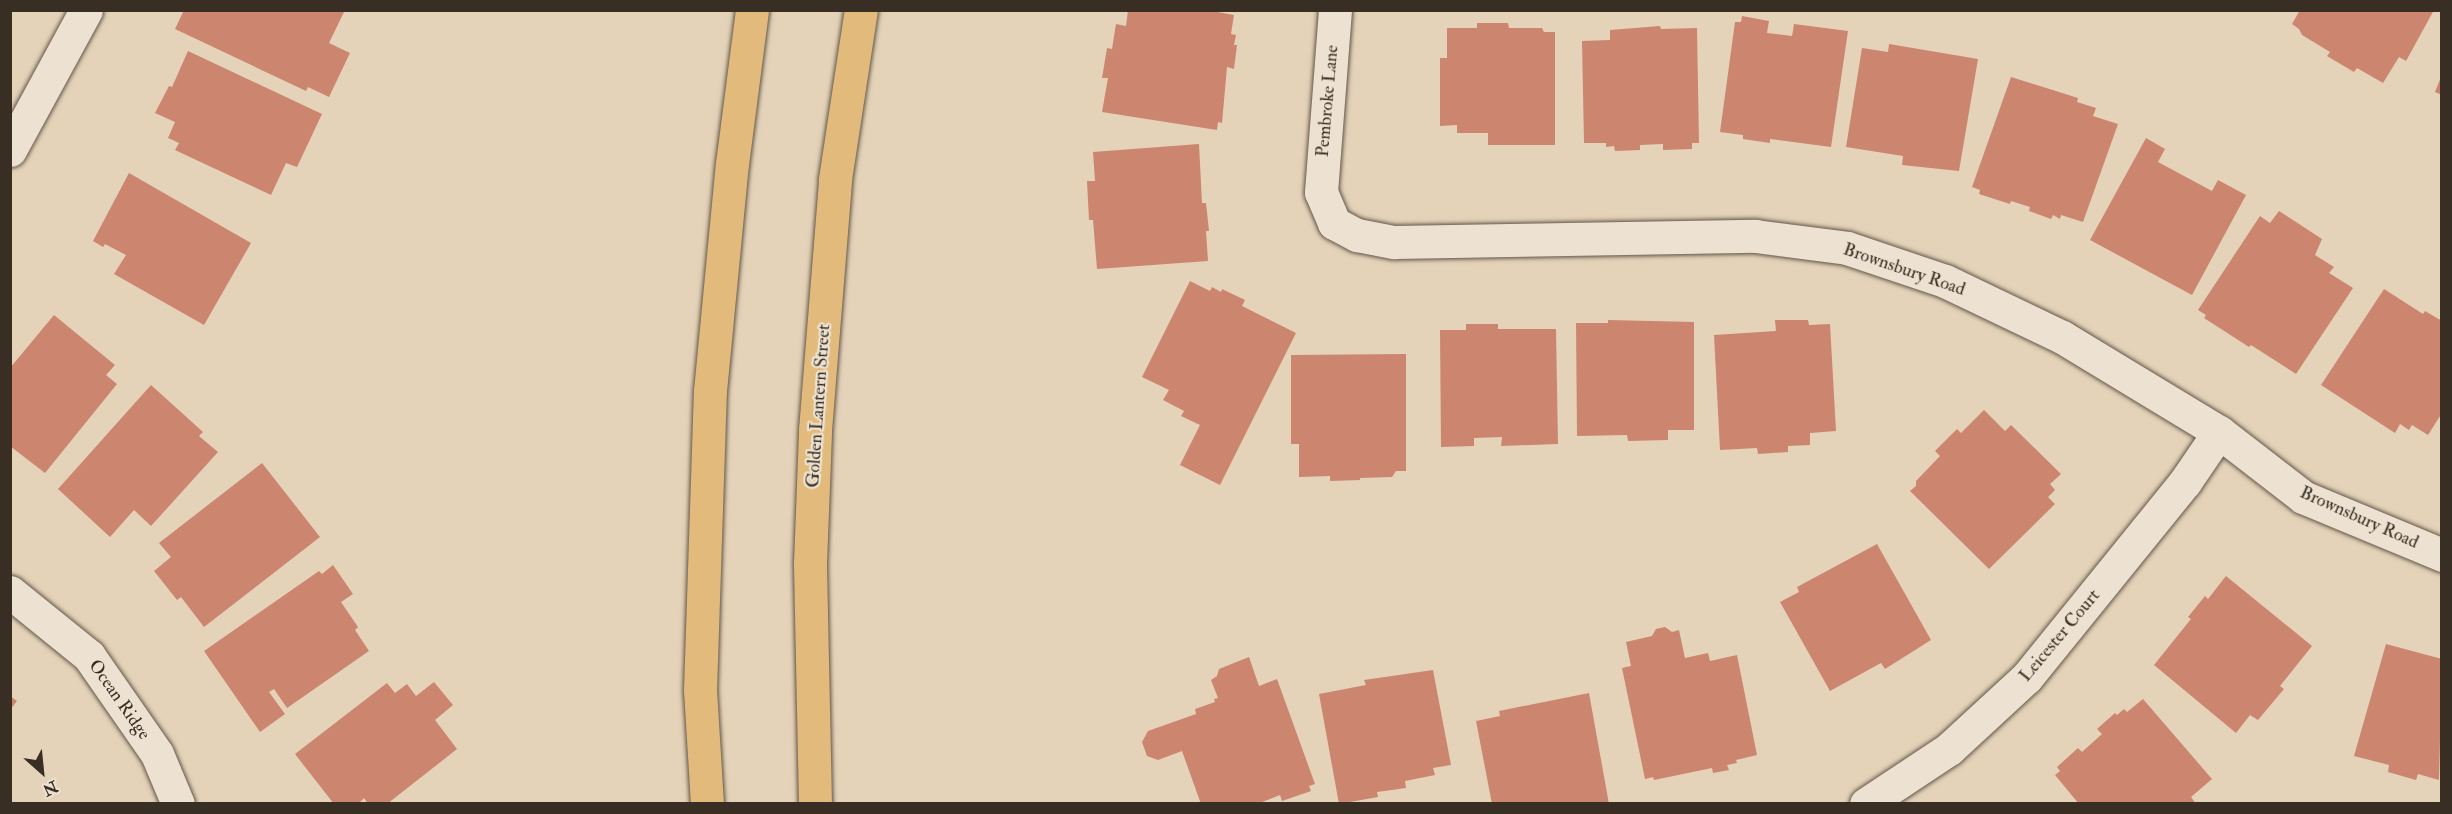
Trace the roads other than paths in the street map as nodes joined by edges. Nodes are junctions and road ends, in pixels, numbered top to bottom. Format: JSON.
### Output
{"nodes":[{"id":1,"x":86,"y":10,"type":"edge"},
{"id":2,"x":752,"y":10,"type":"edge"},
{"id":3,"x":861,"y":10,"type":"edge"},
{"id":4,"x":1335,"y":10,"type":"edge"},
{"id":5,"x":10,"y":150,"type":"edge"},
{"id":6,"x":1321,"y":192,"type":"joint"},
{"id":7,"x":2219,"y":432,"type":"junction"},
{"id":8,"x":2442,"y":555,"type":"edge"},
{"id":9,"x":10,"y":592,"type":"edge"},
{"id":10,"x":178,"y":804,"type":"edge"},
{"id":11,"x":707,"y":804,"type":"edge"},
{"id":12,"x":815,"y":804,"type":"edge"},
{"id":13,"x":1866,"y":804,"type":"edge"}],
"edges":[{"from":1,"to":5,"type":"street"},
{"from":2,"to":11,"type":"main road"},
{"from":3,"to":12,"type":"main road","name":"Golden Lantern Street"},
{"from":4,"to":6,"type":"street","name":"Pembroke Lane"},
{"from":6,"to":7,"type":"street","name":"Brownsbury Road"},
{"from":7,"to":8,"type":"street","name":"Brownsbury Road"},
{"from":7,"to":13,"type":"street","name":"Leicester Court"},
{"from":9,"to":10,"type":"street","name":"Ocean Ridge"}]}
